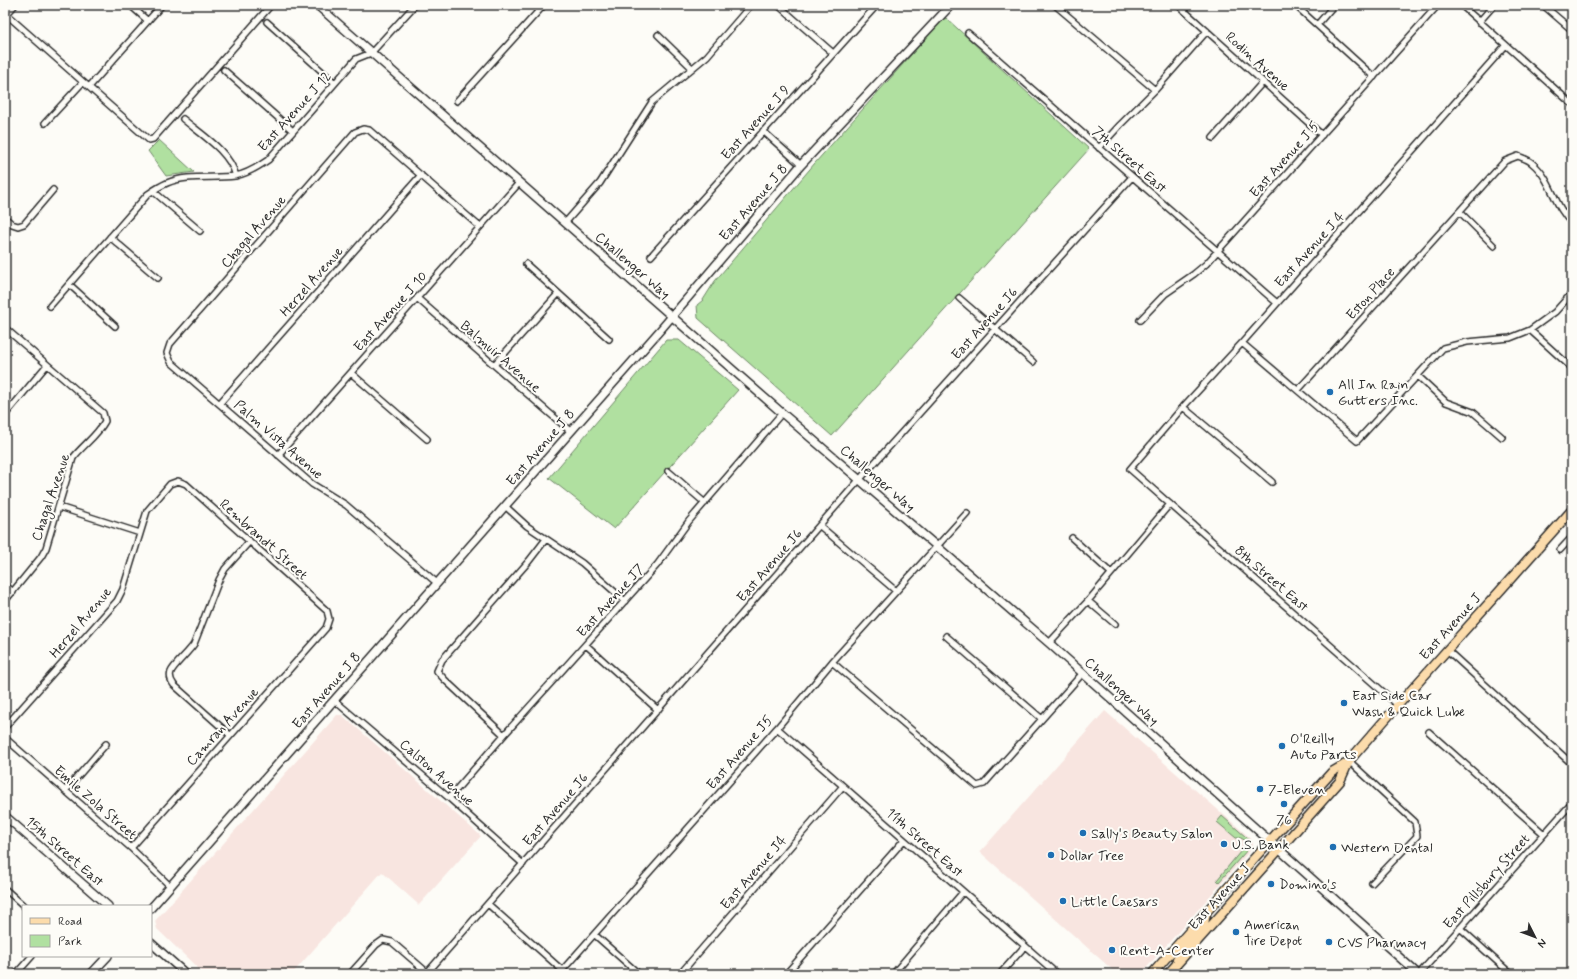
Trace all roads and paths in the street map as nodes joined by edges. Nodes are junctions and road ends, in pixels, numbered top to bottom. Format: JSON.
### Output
{"nodes":[{"id":1,"x":15,"y":5,"type":"edge"},
{"id":2,"x":130,"y":5,"type":"edge"},
{"id":3,"x":162,"y":5,"type":"edge"},
{"id":4,"x":271,"y":5,"type":"edge"},
{"id":5,"x":317,"y":5,"type":"edge"},
{"id":6,"x":415,"y":5,"type":"edge"},
{"id":7,"x":544,"y":5,"type":"edge"},
{"id":8,"x":751,"y":5,"type":"edge"},
{"id":9,"x":778,"y":5,"type":"edge"},
{"id":10,"x":877,"y":5,"type":"edge"},
{"id":11,"x":951,"y":5,"type":"edge"},
{"id":12,"x":1056,"y":5,"type":"edge"},
{"id":13,"x":1178,"y":5,"type":"edge"},
{"id":14,"x":1295,"y":5,"type":"edge"},
{"id":15,"x":1334,"y":5,"type":"edge"},
{"id":16,"x":1438,"y":5,"type":"edge"},
{"id":17,"x":1461,"y":5,"type":"edge"},
{"id":18,"x":1494,"y":5,"type":"edge"},
{"id":19,"x":1543,"y":5,"type":"edge"},
{"id":20,"x":6,"y":15,"type":"edge"},
{"id":21,"x":148,"y":21,"type":"junction"},
{"id":22,"x":267,"y":22,"type":"dead end"},
{"id":23,"x":1479,"y":22,"type":"junction"},
{"id":24,"x":1317,"y":25,"type":"junction"},
{"id":25,"x":1572,"y":30,"type":"edge"},
{"id":26,"x":1208,"y":31,"type":"junction"},
{"id":27,"x":968,"y":33,"type":"dead end"},
{"id":28,"x":658,"y":36,"type":"dead end"},
{"id":29,"x":1506,"y":45,"type":"junction"},
{"id":30,"x":371,"y":53,"type":"junction"},
{"id":31,"x":833,"y":53,"type":"junction"},
{"id":32,"x":692,"y":68,"type":"junction"},
{"id":33,"x":224,"y":70,"type":"dead end"},
{"id":34,"x":1374,"y":77,"type":"junction"},
{"id":35,"x":83,"y":82,"type":"junction"},
{"id":36,"x":1263,"y":82,"type":"junction"},
{"id":37,"x":335,"y":83,"type":"junction"},
{"id":38,"x":89,"y":87,"type":"junction"},
{"id":39,"x":1155,"y":90,"type":"junction"},
{"id":40,"x":457,"y":101,"type":"dead end"},
{"id":41,"x":1572,"y":104,"type":"edge"},
{"id":42,"x":182,"y":119,"type":"dead end"},
{"id":43,"x":45,"y":123,"type":"dead end"},
{"id":44,"x":293,"y":131,"type":"junction"},
{"id":45,"x":763,"y":131,"type":"junction"},
{"id":46,"x":1322,"y":135,"type":"junction"},
{"id":47,"x":1213,"y":138,"type":"dead end"},
{"id":48,"x":1099,"y":148,"type":"junction"},
{"id":49,"x":801,"y":165,"type":"junction"},
{"id":50,"x":421,"y":175,"type":"junction"},
{"id":51,"x":236,"y":176,"type":"junction"},
{"id":52,"x":1132,"y":177,"type":"junction"},
{"id":53,"x":519,"y":183,"type":"junction"},
{"id":54,"x":53,"y":190,"type":"dead end"},
{"id":55,"x":153,"y":191,"type":"junction"},
{"id":56,"x":1460,"y":212,"type":"junction"},
{"id":57,"x":5,"y":218,"type":"edge"},
{"id":58,"x":565,"y":223,"type":"junction"},
{"id":59,"x":1572,"y":223,"type":"edge"},
{"id":60,"x":480,"y":227,"type":"junction"},
{"id":61,"x":200,"y":231,"type":"dead end"},
{"id":62,"x":110,"y":237,"type":"junction"},
{"id":63,"x":1494,"y":246,"type":"dead end"},
{"id":64,"x":1217,"y":252,"type":"junction"},
{"id":65,"x":651,"y":256,"type":"dead end"},
{"id":66,"x":526,"y":264,"type":"dead end"},
{"id":67,"x":158,"y":278,"type":"dead end"},
{"id":68,"x":70,"y":285,"type":"junction"},
{"id":69,"x":1572,"y":293,"type":"edge"},
{"id":70,"x":558,"y":294,"type":"junction"},
{"id":71,"x":417,"y":298,"type":"junction"},
{"id":72,"x":959,"y":298,"type":"dead end"},
{"id":73,"x":1277,"y":304,"type":"junction"},
{"id":74,"x":50,"y":306,"type":"dead end"},
{"id":75,"x":672,"y":316,"type":"junction"},
{"id":76,"x":1140,"y":320,"type":"dead end"},
{"id":77,"x":115,"y":326,"type":"dead end"},
{"id":78,"x":5,"y":328,"type":"edge"},
{"id":79,"x":995,"y":329,"type":"junction"},
{"id":80,"x":1530,"y":330,"type":"junction"},
{"id":81,"x":609,"y":339,"type":"dead end"},
{"id":82,"x":1242,"y":343,"type":"junction"},
{"id":83,"x":167,"y":353,"type":"joint"},
{"id":84,"x":1033,"y":362,"type":"dead end"},
{"id":85,"x":47,"y":365,"type":"junction"},
{"id":86,"x":494,"y":365,"type":"junction"},
{"id":87,"x":1572,"y":368,"type":"edge"},
{"id":88,"x":351,"y":373,"type":"junction"},
{"id":89,"x":1418,"y":376,"type":"junction"},
{"id":90,"x":1298,"y":390,"type":"junction"},
{"id":91,"x":220,"y":403,"type":"junction"},
{"id":92,"x":1183,"y":407,"type":"junction"},
{"id":93,"x":782,"y":413,"type":"junction"},
{"id":94,"x":5,"y":415,"type":"edge"},
{"id":95,"x":570,"y":431,"type":"junction"},
{"id":96,"x":1502,"y":438,"type":"dead end"},
{"id":97,"x":427,"y":439,"type":"dead end"},
{"id":98,"x":278,"y":455,"type":"junction"},
{"id":99,"x":1130,"y":469,"type":"joint"},
{"id":100,"x":668,"y":471,"type":"dead end"},
{"id":101,"x":860,"y":480,"type":"junction"},
{"id":102,"x":178,"y":482,"type":"joint"},
{"id":103,"x":1272,"y":482,"type":"dead end"},
{"id":104,"x":705,"y":503,"type":"junction"},
{"id":105,"x":1170,"y":504,"type":"junction"},
{"id":106,"x":505,"y":506,"type":"junction"},
{"id":107,"x":59,"y":507,"type":"junction"},
{"id":108,"x":1572,"y":510,"type":"edge"},
{"id":109,"x":966,"y":513,"type":"dead end"},
{"id":110,"x":820,"y":526,"type":"junction"},
{"id":111,"x":140,"y":533,"type":"junction"},
{"id":112,"x":1572,"y":537,"type":"edge"},
{"id":113,"x":1072,"y":538,"type":"dead end"},
{"id":114,"x":546,"y":539,"type":"junction"},
{"id":115,"x":249,"y":542,"type":"junction"},
{"id":116,"x":937,"y":546,"type":"junction"},
{"id":117,"x":1560,"y":550,"type":"dead end"},
{"id":118,"x":1111,"y":573,"type":"junction"},
{"id":119,"x":437,"y":583,"type":"junction"},
{"id":120,"x":5,"y":585,"type":"edge"},
{"id":121,"x":896,"y":591,"type":"junction"},
{"id":122,"x":13,"y":592,"type":"junction"},
{"id":123,"x":5,"y":601,"type":"edge"},
{"id":124,"x":625,"y":601,"type":"junction"},
{"id":125,"x":1088,"y":601,"type":"junction"},
{"id":126,"x":329,"y":619,"type":"joint"},
{"id":127,"x":1115,"y":624,"type":"dead end"},
{"id":128,"x":946,"y":636,"type":"dead end"},
{"id":129,"x":1049,"y":643,"type":"junction"},
{"id":130,"x":586,"y":645,"type":"junction"},
{"id":131,"x":1447,"y":650,"type":"junction"},
{"id":132,"x":832,"y":662,"type":"junction"},
{"id":133,"x":1082,"y":674,"type":"junction"},
{"id":134,"x":334,"y":700,"type":"junction"},
{"id":135,"x":1398,"y":705,"type":"junction"},
{"id":136,"x":658,"y":710,"type":"junction"},
{"id":137,"x":1042,"y":719,"type":"junction"},
{"id":138,"x":5,"y":727,"type":"edge"},
{"id":139,"x":777,"y":728,"type":"junction"},
{"id":140,"x":1429,"y":732,"type":"dead end"},
{"id":141,"x":230,"y":735,"type":"junction"},
{"id":142,"x":504,"y":735,"type":"junction"},
{"id":143,"x":5,"y":738,"type":"edge"},
{"id":144,"x":106,"y":744,"type":"dead end"},
{"id":145,"x":1349,"y":761,"type":"junction"},
{"id":146,"x":1572,"y":764,"type":"edge"},
{"id":147,"x":843,"y":786,"type":"junction"},
{"id":148,"x":65,"y":791,"type":"junction"},
{"id":149,"x":449,"y":798,"type":"junction"},
{"id":150,"x":1572,"y":803,"type":"edge"},
{"id":151,"x":5,"y":816,"type":"edge"},
{"id":152,"x":1544,"y":834,"type":"junction"},
{"id":153,"x":904,"y":840,"type":"junction"},
{"id":154,"x":1270,"y":841,"type":"junction"},
{"id":155,"x":131,"y":848,"type":"junction"},
{"id":156,"x":1279,"y":849,"type":"junction"},
{"id":157,"x":523,"y":864,"type":"junction"},
{"id":158,"x":1372,"y":882,"type":"dead end"},
{"id":159,"x":170,"y":886,"type":"junction"},
{"id":160,"x":5,"y":889,"type":"edge"},
{"id":161,"x":963,"y":892,"type":"junction"},
{"id":162,"x":488,"y":904,"type":"junction"},
{"id":163,"x":23,"y":905,"type":"edge"},
{"id":164,"x":107,"y":905,"type":"edge"},
{"id":165,"x":152,"y":907,"type":"edge"},
{"id":166,"x":1207,"y":911,"type":"junction"},
{"id":167,"x":1460,"y":928,"type":"junction"},
{"id":168,"x":595,"y":935,"type":"junction"},
{"id":169,"x":152,"y":945,"type":"edge"},
{"id":170,"x":1025,"y":946,"type":"junction"},
{"id":171,"x":31,"y":957,"type":"edge"},
{"id":172,"x":107,"y":957,"type":"edge"},
{"id":173,"x":1166,"y":958,"type":"junction"},
{"id":174,"x":1177,"y":964,"type":"junction"},
{"id":175,"x":560,"y":972,"type":"edge"},
{"id":176,"x":428,"y":973,"type":"edge"},
{"id":177,"x":16,"y":974,"type":"edge"},
{"id":178,"x":91,"y":974,"type":"edge"},
{"id":179,"x":186,"y":974,"type":"edge"},
{"id":180,"x":350,"y":974,"type":"edge"},
{"id":181,"x":639,"y":974,"type":"edge"},
{"id":182,"x":680,"y":974,"type":"edge"},
{"id":183,"x":786,"y":974,"type":"edge"},
{"id":184,"x":893,"y":974,"type":"edge"},
{"id":185,"x":1000,"y":974,"type":"edge"},
{"id":186,"x":1057,"y":974,"type":"edge"},
{"id":187,"x":1152,"y":974,"type":"edge"},
{"id":188,"x":1159,"y":974,"type":"edge"},
{"id":189,"x":1168,"y":974,"type":"edge"},
{"id":190,"x":1418,"y":974,"type":"edge"},
{"id":191,"x":1511,"y":974,"type":"edge"}],
"edges":[{"from":1,"to":20,"type":"street"},
{"from":2,"to":21,"type":"street"},
{"from":3,"to":21,"type":"street"},
{"from":4,"to":38,"type":"street"},
{"from":5,"to":30,"type":"main road","name":"Challenger Way"},
{"from":6,"to":30,"type":"street","name":"East Avenue J 12"},
{"from":7,"to":40,"type":"street"},
{"from":8,"to":32,"type":"street"},
{"from":9,"to":31,"type":"street"},
{"from":10,"to":31,"type":"street","name":"East Avenue J 9"},
{"from":11,"to":49,"type":"main road","name":"East Avenue J 8"},
{"from":12,"to":39,"type":"street"},
{"from":13,"to":26,"type":"street","name":"Rodin Avenue"},
{"from":14,"to":24,"type":"street"},
{"from":15,"to":24,"type":"street"},
{"from":16,"to":34,"type":"street","name":"East Avenue J 5"},
{"from":17,"to":23,"type":"street"},
{"from":18,"to":23,"type":"street"},
{"from":19,"to":25,"type":"street"},
{"from":20,"to":35,"type":"street"},
{"from":21,"to":38,"type":"street"},
{"from":22,"to":37,"type":"street"},
{"from":23,"to":29,"type":"street"},
{"from":24,"to":34,"type":"street"},
{"from":26,"to":36,"type":"street","name":"Rodin Avenue"},
{"from":26,"to":39,"type":"street"},
{"from":27,"to":48,"type":"street","name":"7th Street East"},
{"from":28,"to":32,"type":"street"},
{"from":29,"to":41,"type":"street"},
{"from":29,"to":73,"type":"street","name":"East Avenue J 4"},
{"from":30,"to":37,"type":"street","name":"East Avenue J 12"},
{"from":30,"to":53,"type":"main road","name":"Challenger Way"},
{"from":31,"to":45,"type":"street","name":"East Avenue J 9"},
{"from":32,"to":58,"type":"street"},
{"from":33,"to":44,"type":"street"},
{"from":34,"to":46,"type":"street","name":"East Avenue J 5"},
{"from":35,"to":38,"type":"street"},
{"from":35,"to":43,"type":"street"},
{"from":36,"to":46,"type":"street","name":"Rodin Avenue"},
{"from":36,"to":47,"type":"street"},
{"from":37,"to":44,"type":"street","name":"East Avenue J 12"},
{"from":39,"to":48,"type":"street"},
{"from":42,"to":51,"type":"street"},
{"from":44,"to":51,"type":"street","name":"East Avenue J 12"},
{"from":45,"to":49,"type":"street"},
{"from":45,"to":65,"type":"street","name":"East Avenue J 9"},
{"from":46,"to":64,"type":"street","name":"East Avenue J 5"},
{"from":48,"to":52,"type":"street","name":"7th Street East"},
{"from":49,"to":75,"type":"main road","name":"East Avenue J 8"},
{"from":50,"to":60,"type":"street"},
{"from":50,"to":83,"type":"street","name":"Chagal Avenue"},
{"from":50,"to":91,"type":"street","name":"Herzel Avenue"},
{"from":51,"to":55,"type":"street","name":"East Avenue J 12"},
{"from":52,"to":64,"type":"street","name":"7th Street East"},
{"from":52,"to":79,"type":"street","name":"East Avenue J6"},
{"from":53,"to":58,"type":"main road","name":"Challenger Way"},
{"from":53,"to":60,"type":"street","name":"East Avenue J 10"},
{"from":54,"to":57,"type":"street"},
{"from":55,"to":61,"type":"street"},
{"from":55,"to":62,"type":"street","name":"East Avenue J 12"},
{"from":56,"to":59,"type":"street","name":"Eston Place"},
{"from":56,"to":63,"type":"street"},
{"from":56,"to":90,"type":"street","name":"Eston Place"},
{"from":58,"to":75,"type":"main road","name":"Challenger Way"},
{"from":60,"to":71,"type":"street","name":"East Avenue J 10"},
{"from":62,"to":67,"type":"street"},
{"from":62,"to":68,"type":"street","name":"East Avenue J 12"},
{"from":64,"to":73,"type":"street","name":"7th Street East"},
{"from":64,"to":76,"type":"street","name":"East Avenue J 5"},
{"from":66,"to":70,"type":"street"},
{"from":68,"to":74,"type":"street","name":"East Avenue J 12"},
{"from":68,"to":77,"type":"street"},
{"from":69,"to":80,"type":"street"},
{"from":70,"to":81,"type":"street"},
{"from":70,"to":86,"type":"street"},
{"from":71,"to":86,"type":"street","name":"Balmuir Avenue"},
{"from":71,"to":88,"type":"street","name":"East Avenue J 10"},
{"from":72,"to":79,"type":"street"},
{"from":73,"to":82,"type":"street","name":"East Avenue J 4"},
{"from":75,"to":93,"type":"main road","name":"Challenger Way"},
{"from":75,"to":95,"type":"main road","name":"East Avenue J 8"},
{"from":78,"to":85,"type":"street"},
{"from":79,"to":84,"type":"street"},
{"from":79,"to":101,"type":"street","name":"East Avenue J6"},
{"from":80,"to":87,"type":"street"},
{"from":80,"to":89,"type":"street"},
{"from":82,"to":90,"type":"street"},
{"from":82,"to":92,"type":"street","name":"East Avenue J 4"},
{"from":83,"to":91,"type":"street","name":"Palm Vista Avenue"},
{"from":85,"to":94,"type":"street"},
{"from":85,"to":107,"type":"street","name":"Chagal Avenue"},
{"from":86,"to":95,"type":"street","name":"Balmuir Avenue"},
{"from":88,"to":97,"type":"street"},
{"from":88,"to":98,"type":"street","name":"East Avenue J 10"},
{"from":89,"to":90,"type":"street"},
{"from":89,"to":96,"type":"street"},
{"from":91,"to":98,"type":"street","name":"Palm Vista Avenue"},
{"from":92,"to":99,"type":"street","name":"East Avenue J 4"},
{"from":92,"to":103,"type":"street"},
{"from":93,"to":101,"type":"main road","name":"Challenger Way"},
{"from":93,"to":104,"type":"street","name":"East Avenue J7"},
{"from":95,"to":106,"type":"main road","name":"East Avenue J 8"},
{"from":98,"to":119,"type":"street","name":"Palm Vista Avenue"},
{"from":99,"to":105,"type":"street","name":"8th Street East"},
{"from":100,"to":104,"type":"street"},
{"from":101,"to":110,"type":"street","name":"East Avenue J6"},
{"from":101,"to":116,"type":"main road","name":"Challenger Way"},
{"from":102,"to":111,"type":"street","name":"Herzel Avenue"},
{"from":102,"to":115,"type":"street","name":"Rembrandt Street"},
{"from":104,"to":124,"type":"street","name":"East Avenue J7"},
{"from":105,"to":118,"type":"street"},
{"from":105,"to":135,"type":"street","name":"8th Street East"},
{"from":106,"to":114,"type":"street"},
{"from":106,"to":119,"type":"main road","name":"East Avenue J 8"},
{"from":107,"to":111,"type":"street"},
{"from":107,"to":122,"type":"street","name":"Chagal Avenue"},
{"from":108,"to":131,"type":"main road","name":"East Avenue J"},
{"from":109,"to":116,"type":"street"},
{"from":110,"to":121,"type":"street"},
{"from":110,"to":136,"type":"street","name":"East Avenue J6"},
{"from":111,"to":138,"type":"street","name":"Herzel Avenue"},
{"from":112,"to":117,"type":"street"},
{"from":113,"to":118,"type":"street"},
{"from":114,"to":124,"type":"street"},
{"from":114,"to":142,"type":"street"},
{"from":115,"to":126,"type":"street","name":"Rembrandt Street"},
{"from":115,"to":141,"type":"street"},
{"from":116,"to":121,"type":"street","name":"East Avenue J5"},
{"from":116,"to":129,"type":"main road","name":"Challenger Way"},
{"from":118,"to":125,"type":"street"},
{"from":119,"to":134,"type":"main road","name":"East Avenue J 8"},
{"from":120,"to":122,"type":"street"},
{"from":121,"to":132,"type":"street","name":"East Avenue J5"},
{"from":122,"to":123,"type":"street","name":"Chagal Avenue"},
{"from":124,"to":130,"type":"street","name":"East Avenue J7"},
{"from":125,"to":127,"type":"street"},
{"from":125,"to":129,"type":"street"},
{"from":126,"to":141,"type":"street","name":"Camran Avenue"},
{"from":128,"to":137,"type":"street"},
{"from":129,"to":133,"type":"main road","name":"Challenger Way"},
{"from":130,"to":136,"type":"street"},
{"from":130,"to":142,"type":"street","name":"East Avenue J7"},
{"from":131,"to":135,"type":"main road","name":"East Avenue J"},
{"from":131,"to":146,"type":"street"},
{"from":132,"to":137,"type":"street"},
{"from":132,"to":139,"type":"street","name":"East Avenue J5"},
{"from":133,"to":137,"type":"street"},
{"from":133,"to":154,"type":"main road","name":"Challenger Way"},
{"from":134,"to":149,"type":"street","name":"Calston Avenue"},
{"from":134,"to":159,"type":"main road","name":"East Avenue J 8"},
{"from":135,"to":145,"type":"main road","name":"East Avenue J"},
{"from":136,"to":157,"type":"street","name":"East Avenue J6"},
{"from":139,"to":147,"type":"street","name":"11th Street East"},
{"from":139,"to":168,"type":"street","name":"East Avenue J5"},
{"from":140,"to":152,"type":"street"},
{"from":141,"to":155,"type":"street","name":"Camran Avenue"},
{"from":142,"to":149,"type":"street","name":"East Avenue J7"},
{"from":143,"to":148,"type":"street","name":"Emile Zola Street"},
{"from":144,"to":148,"type":"street"},
{"from":145,"to":154,"type":"main road","name":"East Avenue J"},
{"from":145,"to":156,"type":"main road","name":"East Avenue J"},
{"from":145,"to":158,"type":"street"},
{"from":147,"to":153,"type":"street","name":"11th Street East"},
{"from":147,"to":182,"type":"street","name":"East Avenue J4"},
{"from":148,"to":155,"type":"street","name":"Emile Zola Street"},
{"from":149,"to":157,"type":"street","name":"Calston Avenue"},
{"from":150,"to":152,"type":"street","name":"East Pillsbury Street"},
{"from":151,"to":164,"type":"main road","name":"15th Street East"},
{"from":152,"to":167,"type":"street","name":"East Pillsbury Street"},
{"from":153,"to":161,"type":"street","name":"11th Street East"},
{"from":153,"to":183,"type":"street"},
{"from":154,"to":156,"type":"main road","name":"Challenger Way"},
{"from":154,"to":166,"type":"main road","name":"East Avenue J"},
{"from":155,"to":159,"type":"street","name":"Emile Zola Street"},
{"from":156,"to":174,"type":"main road","name":"East Avenue J"},
{"from":156,"to":190,"type":"main road","name":"Challenger Way"},
{"from":157,"to":162,"type":"street","name":"East Avenue J6"},
{"from":159,"to":165,"type":"main road","name":"East Avenue J 8"},
{"from":160,"to":163,"type":"street"},
{"from":161,"to":170,"type":"street","name":"11th Street East"},
{"from":161,"to":184,"type":"street"},
{"from":162,"to":175,"type":"street"},
{"from":162,"to":176,"type":"street","name":"East Avenue J6"},
{"from":166,"to":173,"type":"main road","name":"East Avenue J"},
{"from":166,"to":174,"type":"main road"},
{"from":167,"to":190,"type":"street","name":"East Pillsbury Street"},
{"from":167,"to":191,"type":"street"},
{"from":168,"to":175,"type":"street","name":"East Avenue J5"},
{"from":168,"to":181,"type":"street"},
{"from":169,"to":179,"type":"main road"},
{"from":170,"to":185,"type":"street"},
{"from":170,"to":186,"type":"street","name":"11th Street East"},
{"from":171,"to":177,"type":"street"},
{"from":172,"to":178,"type":"main road"},
{"from":173,"to":187,"type":"main road","name":"East Avenue J"},
{"from":173,"to":188,"type":"main road"},
{"from":174,"to":189,"type":"main road","name":"East Avenue J"},
{"from":176,"to":180,"type":"street"}]}
